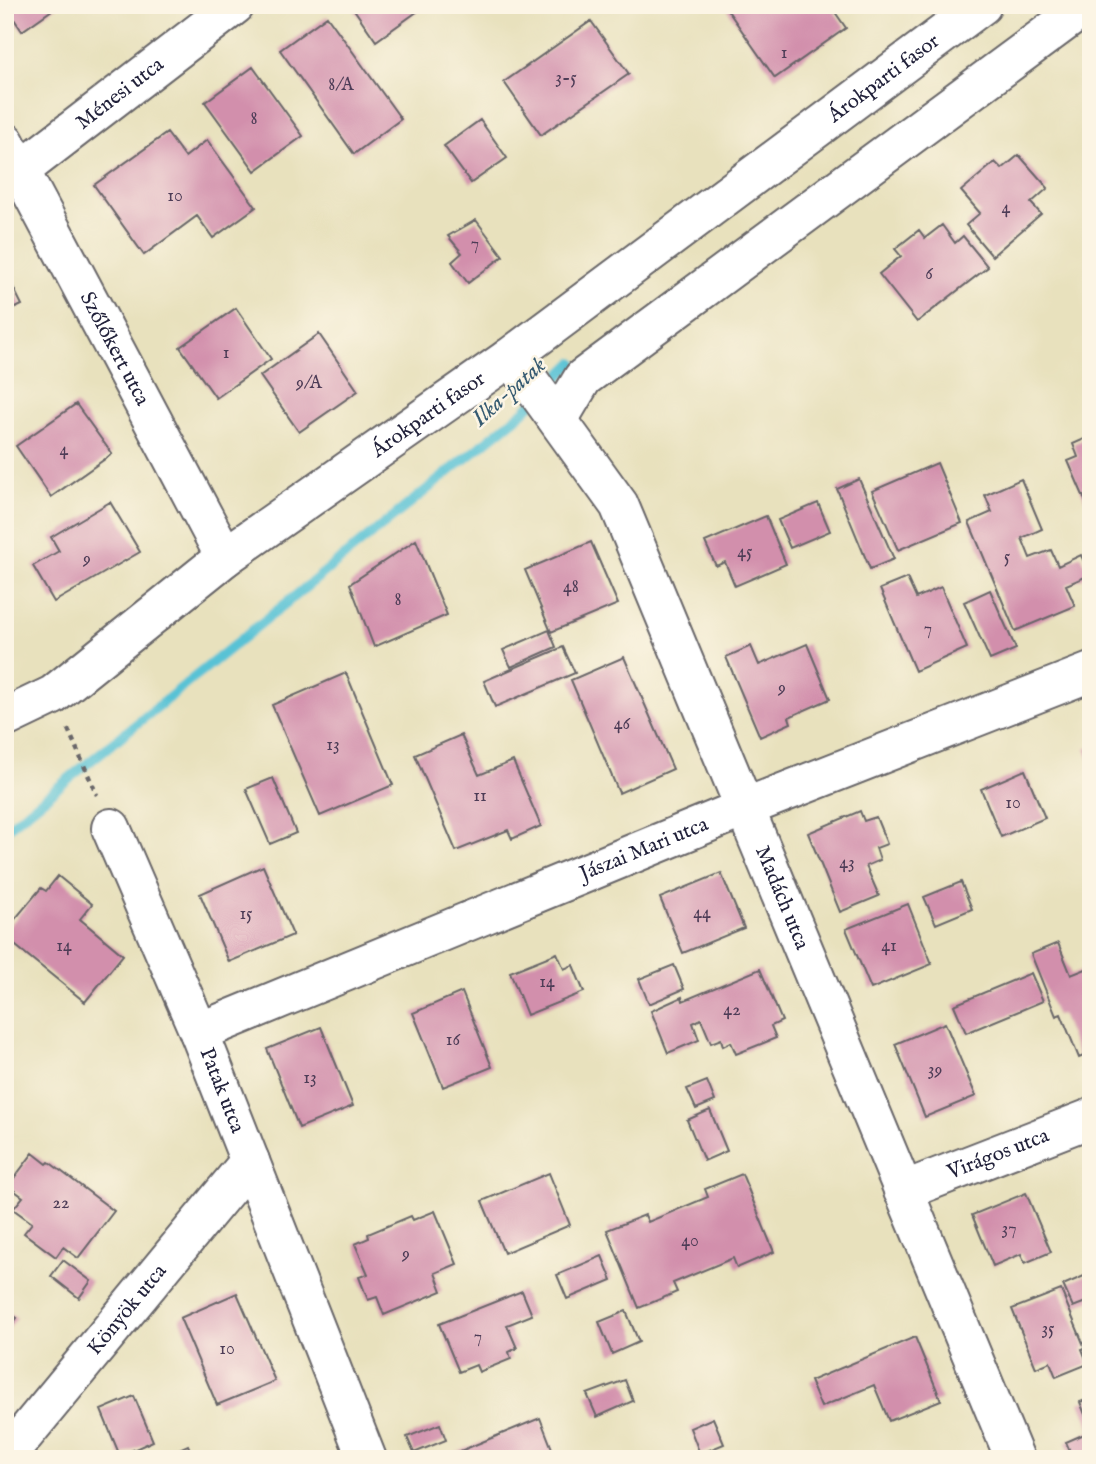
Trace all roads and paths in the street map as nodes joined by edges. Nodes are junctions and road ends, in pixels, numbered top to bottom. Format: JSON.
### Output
{"nodes":[{"id":1,"x":235,"y":5,"type":"edge"},
{"id":2,"x":982,"y":5,"type":"edge"},
{"id":3,"x":1087,"y":5,"type":"edge"},
{"id":4,"x":11,"y":165,"type":"edge"},
{"id":5,"x":517,"y":367,"type":"junction"},
{"id":6,"x":554,"y":415,"type":"junction"},
{"id":7,"x":225,"y":557,"type":"junction"},
{"id":8,"x":1091,"y":671,"type":"edge"},
{"id":9,"x":5,"y":718,"type":"edge"},
{"id":10,"x":67,"y":728,"type":"dead end"},
{"id":11,"x":744,"y":808,"type":"junction"},
{"id":12,"x":111,"y":828,"type":"joint"},
{"id":13,"x":199,"y":1032,"type":"junction"},
{"id":14,"x":1091,"y":1118,"type":"edge"},
{"id":15,"x":250,"y":1161,"type":"junction"},
{"id":16,"x":903,"y":1191,"type":"junction"},
{"id":17,"x":5,"y":1458,"type":"edge"},
{"id":18,"x":367,"y":1459,"type":"edge"},
{"id":19,"x":1015,"y":1459,"type":"edge"}],
"edges":[{"from":1,"to":4,"type":"street","name":"Ménesi utca"},
{"from":2,"to":5,"type":"street","name":"Árokparti fasor"},
{"from":3,"to":6,"type":"street"},
{"from":4,"to":7,"type":"street","name":"Szőlőkert utca"},
{"from":5,"to":6,"type":"street","name":"Madách utca"},
{"from":5,"to":7,"type":"street","name":"Árokparti fasor"},
{"from":6,"to":11,"type":"street","name":"Madách utca"},
{"from":7,"to":9,"type":"street","name":"Árokparti fasor"},
{"from":8,"to":11,"type":"street","name":"Jászai Mari utca"},
{"from":10,"to":12,"type":"path"},
{"from":11,"to":13,"type":"street","name":"Jászai Mari utca"},
{"from":11,"to":16,"type":"street","name":"Madách utca"},
{"from":12,"to":13,"type":"street","name":"Patak utca"},
{"from":13,"to":15,"type":"street","name":"Patak utca"},
{"from":14,"to":16,"type":"street","name":"Virágos utca"},
{"from":15,"to":17,"type":"street","name":"Könyök utca"},
{"from":15,"to":18,"type":"street","name":"Patak utca"},
{"from":16,"to":19,"type":"street","name":"Madách utca"}]}
